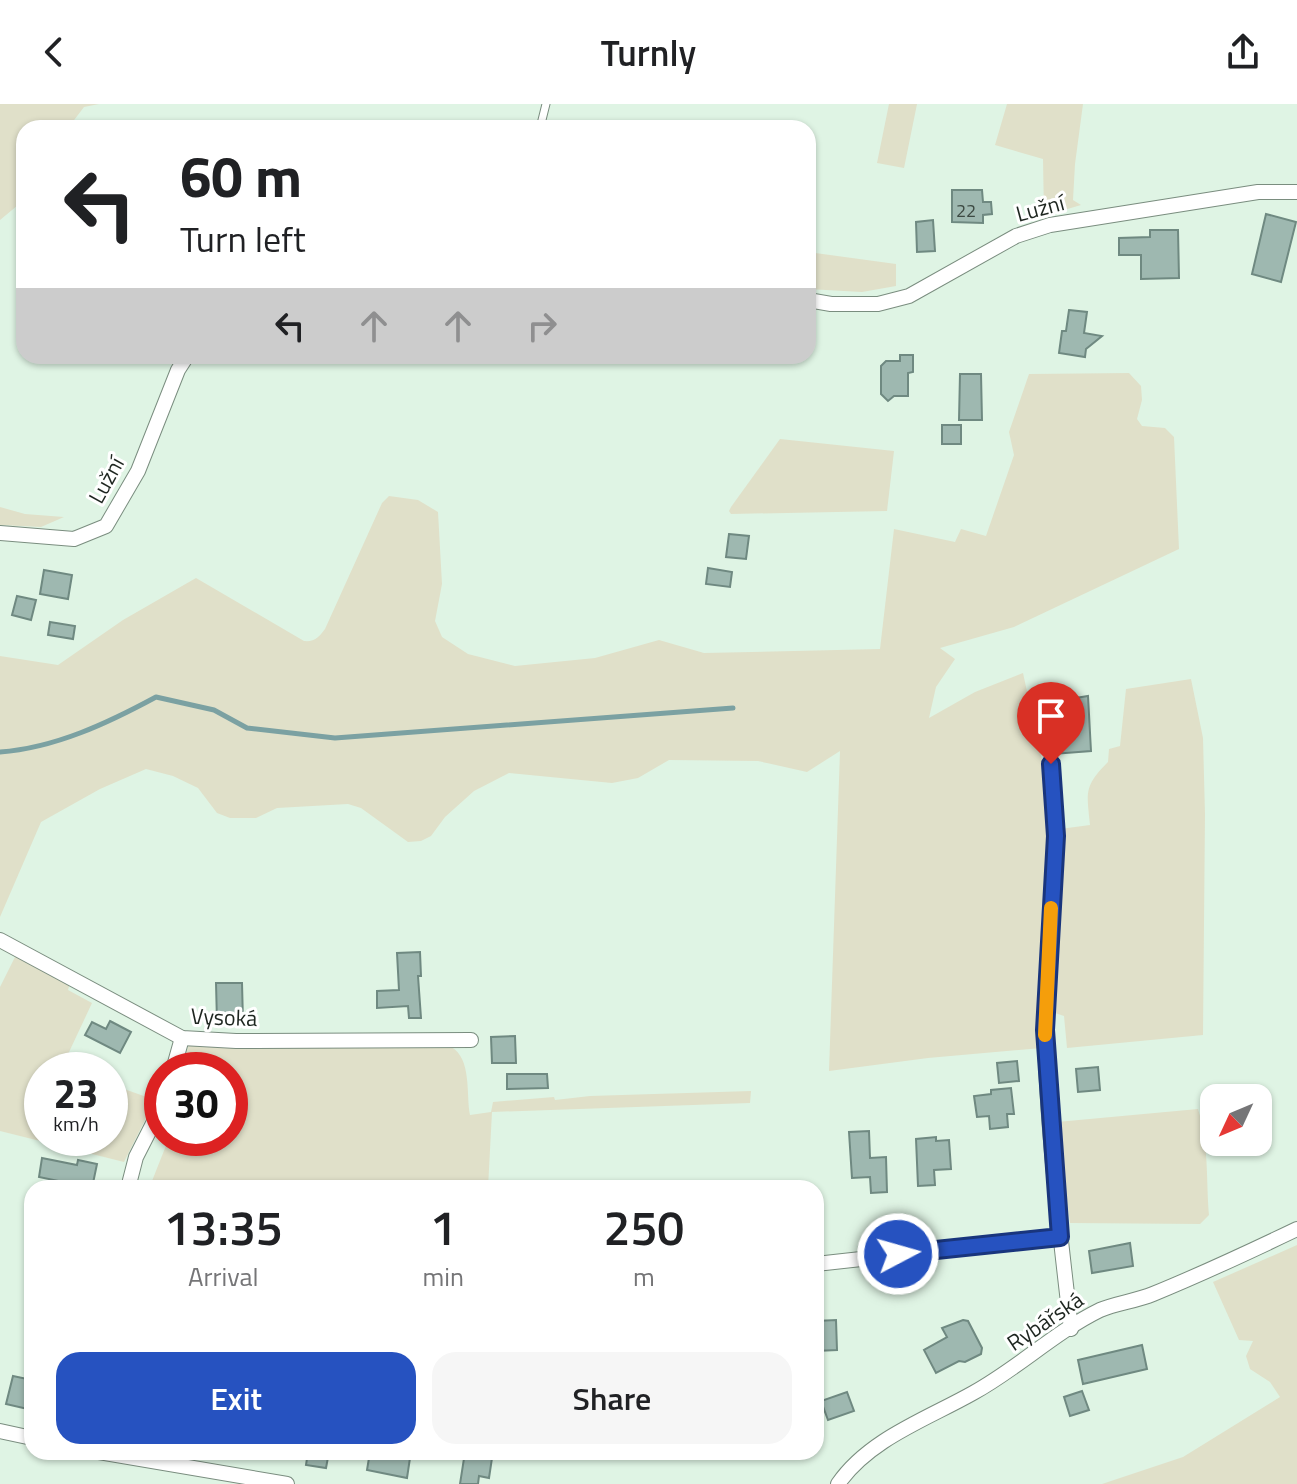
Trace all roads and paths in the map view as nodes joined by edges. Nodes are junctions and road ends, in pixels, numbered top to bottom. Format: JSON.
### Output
{"nodes":[{"id":1,"x":1297,"y":192,"type":"edge"},
{"id":2,"x":816,"y":301,"type":"edge"},
{"id":3,"x":182,"y":364,"type":"edge"},
{"id":4,"x":0,"y":533,"type":"edge"},
{"id":5,"x":1051,"y":764,"type":"dead end"},
{"id":6,"x":0,"y":940,"type":"edge"},
{"id":7,"x":182,"y":1038,"type":"junction"},
{"id":8,"x":471,"y":1040,"type":"dead end"},
{"id":9,"x":178,"y":1052,"type":"edge"},
{"id":10,"x":144,"y":1141,"type":"edge"},
{"id":11,"x":130,"y":1180,"type":"edge"},
{"id":12,"x":1297,"y":1229,"type":"edge"},
{"id":13,"x":1060,"y":1237,"type":"junction"},
{"id":14,"x":824,"y":1263,"type":"edge"},
{"id":15,"x":1071,"y":1329,"type":"junction"},
{"id":16,"x":0,"y":1431,"type":"edge"},
{"id":17,"x":24,"y":1436,"type":"edge"},
{"id":18,"x":146,"y":1460,"type":"edge"},
{"id":19,"x":287,"y":1484,"type":"edge"},
{"id":20,"x":838,"y":1484,"type":"edge"}],
"edges":[{"from":1,"to":2,"type":"street","name":"Lužní"},
{"from":3,"to":4,"type":"street","name":"Lužní"},
{"from":5,"to":13,"type":"street"},
{"from":6,"to":7,"type":"street","name":"Vysoká"},
{"from":7,"to":8,"type":"street","name":"Vysoká"},
{"from":7,"to":9,"type":"street"},
{"from":10,"to":11,"type":"street"},
{"from":12,"to":15,"type":"street","name":"Rybářská"},
{"from":13,"to":14,"type":"street"},
{"from":13,"to":15,"type":"street"},
{"from":15,"to":20,"type":"street","name":"Rybářská"},
{"from":16,"to":17,"type":"street"},
{"from":18,"to":19,"type":"street"}]}
